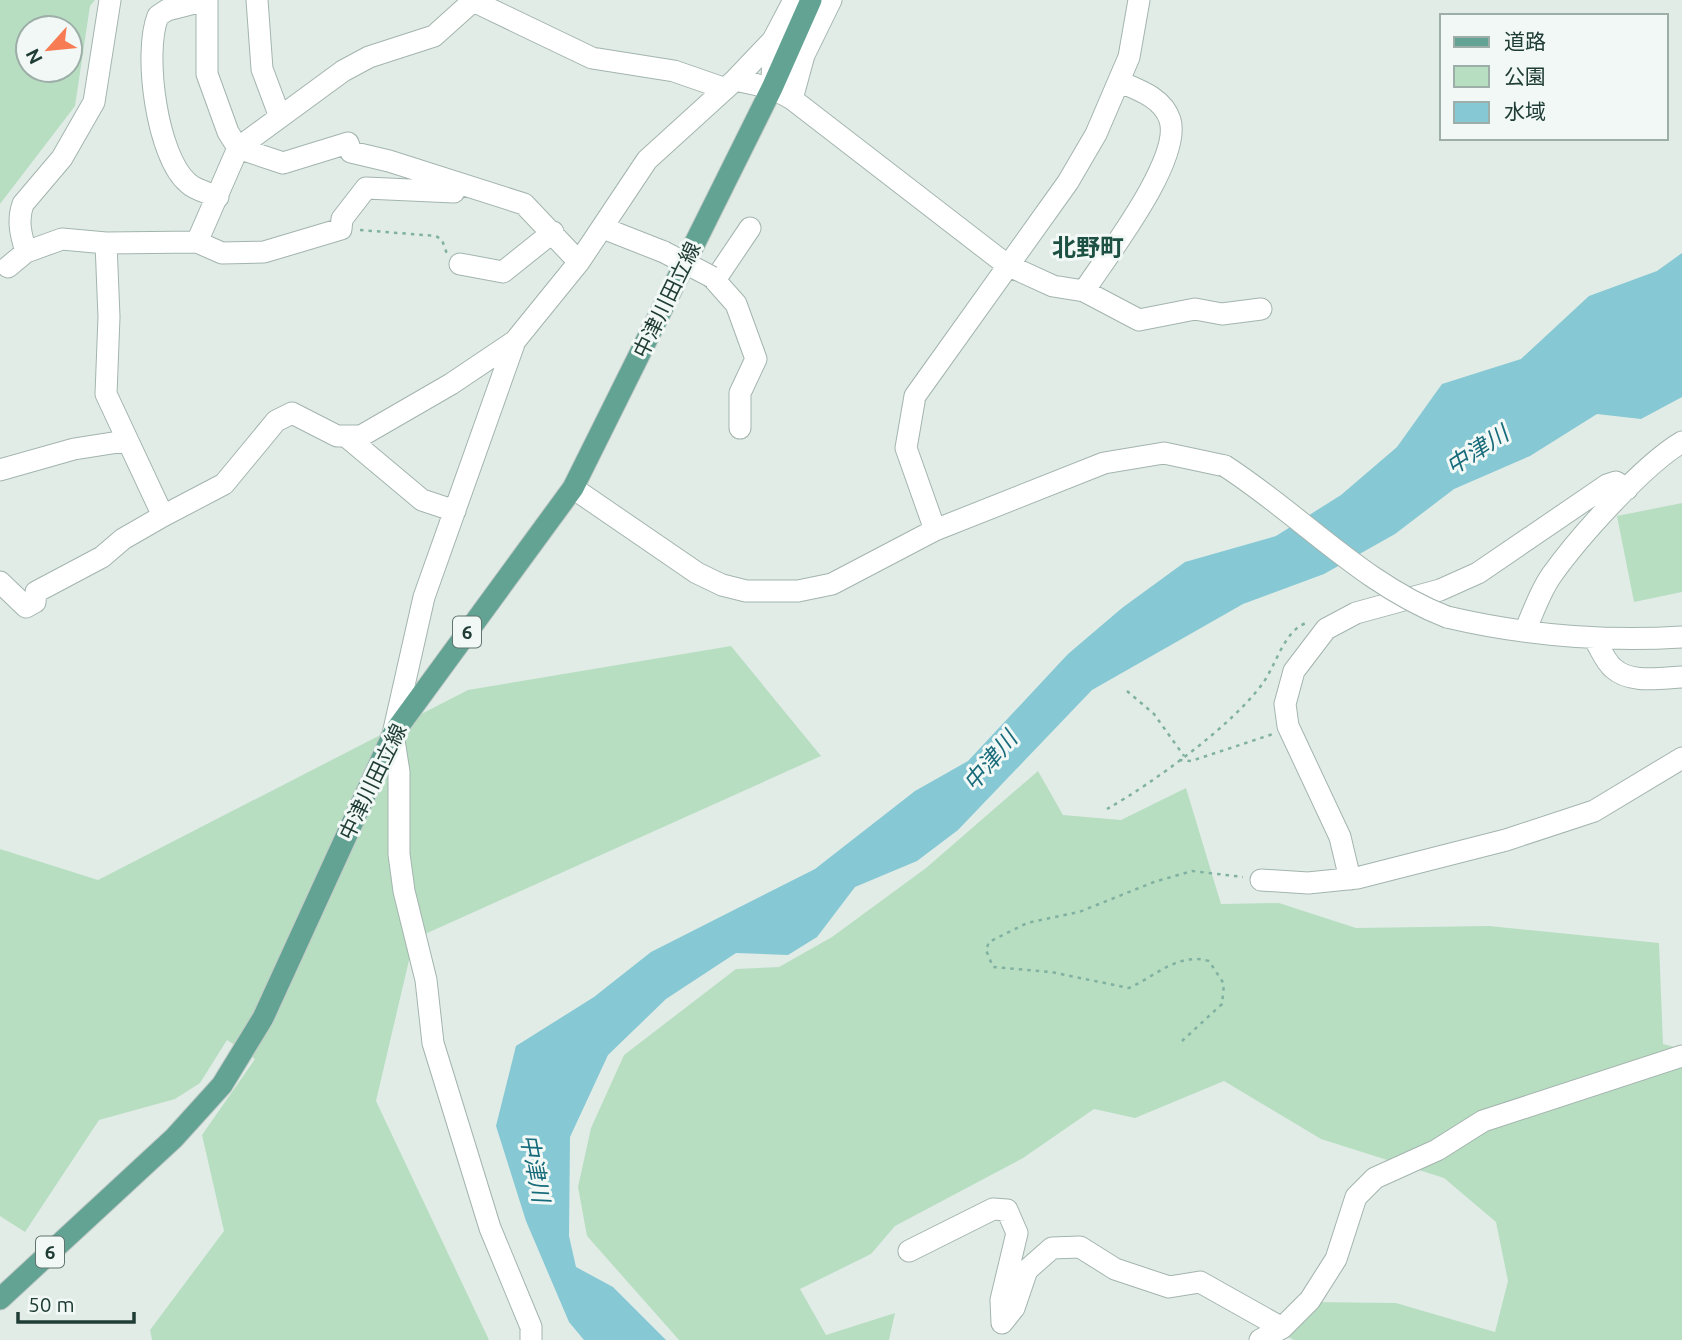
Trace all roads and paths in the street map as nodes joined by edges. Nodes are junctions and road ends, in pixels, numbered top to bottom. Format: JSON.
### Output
{"nodes":[{"id":1,"x":110,"y":0,"type":"edge"},
{"id":2,"x":206,"y":0,"type":"edge"},
{"id":3,"x":257,"y":0,"type":"edge"},
{"id":4,"x":794,"y":0,"type":"edge"},
{"id":5,"x":811,"y":0,"type":"edge"},
{"id":6,"x":831,"y":0,"type":"edge"},
{"id":7,"x":1139,"y":0,"type":"edge"},
{"id":8,"x":472,"y":1,"type":"edge"},
{"id":9,"x":773,"y":40,"type":"junction"},
{"id":10,"x":1120,"y":82,"type":"junction"},
{"id":11,"x":729,"y":84,"type":"junction"},
{"id":12,"x":772,"y":88,"type":"junction"},
{"id":13,"x":792,"y":99,"type":"junction"},
{"id":14,"x":280,"y":117,"type":"junction"},
{"id":15,"x":238,"y":148,"type":"junction"},
{"id":16,"x":481,"y":189,"type":"junction"},
{"id":17,"x":218,"y":197,"type":"junction"},
{"id":18,"x":603,"y":228,"type":"junction"},
{"id":19,"x":750,"y":228,"type":"dead end"},
{"id":20,"x":341,"y":229,"type":"junction"},
{"id":21,"x":553,"y":232,"type":"junction"},
{"id":22,"x":197,"y":242,"type":"junction"},
{"id":23,"x":106,"y":243,"type":"junction"},
{"id":24,"x":26,"y":252,"type":"junction"},
{"id":25,"x":579,"y":262,"type":"junction"},
{"id":26,"x":460,"y":264,"type":"joint"},
{"id":27,"x":1007,"y":265,"type":"junction"},
{"id":28,"x":8,"y":267,"type":"dead end"},
{"id":29,"x":713,"y":279,"type":"junction"},
{"id":30,"x":1084,"y":291,"type":"junction"},
{"id":31,"x":1261,"y":309,"type":"dead end"},
{"id":32,"x":515,"y":341,"type":"junction"},
{"id":33,"x":740,"y":428,"type":"dead end"},
{"id":34,"x":348,"y":438,"type":"junction"},
{"id":35,"x":125,"y":441,"type":"junction"},
{"id":36,"x":1682,"y":442,"type":"edge"},
{"id":37,"x":0,"y":470,"type":"edge"},
{"id":38,"x":573,"y":488,"type":"junction"},
{"id":39,"x":1627,"y":489,"type":"junction"},
{"id":40,"x":455,"y":511,"type":"junction"},
{"id":41,"x":163,"y":516,"type":"junction"},
{"id":42,"x":935,"y":530,"type":"junction"},
{"id":43,"x":0,"y":582,"type":"edge"},
{"id":44,"x":1526,"y":629,"type":"junction"},
{"id":45,"x":1324,"y":631,"type":"junction"},
{"id":46,"x":1682,"y":637,"type":"edge"},
{"id":47,"x":1595,"y":640,"type":"junction"},
{"id":48,"x":1682,"y":677,"type":"edge"},
{"id":49,"x":1127,"y":691,"type":"dead end"},
{"id":50,"x":1290,"y":730,"type":"junction"},
{"id":51,"x":393,"y":734,"type":"junction"},
{"id":52,"x":1184,"y":756,"type":"junction"},
{"id":53,"x":1682,"y":758,"type":"edge"},
{"id":54,"x":1179,"y":760,"type":"junction"},
{"id":55,"x":1107,"y":809,"type":"dead end"},
{"id":56,"x":1350,"y":878,"type":"junction"},
{"id":57,"x":1261,"y":880,"type":"joint"},
{"id":58,"x":1182,"y":1041,"type":"dead end"},
{"id":59,"x":1682,"y":1056,"type":"edge"},
{"id":60,"x":909,"y":1251,"type":"dead end"},
{"id":61,"x":0,"y":1300,"type":"edge"},
{"id":62,"x":1282,"y":1328,"type":"junction"},
{"id":63,"x":1000,"y":1332,"type":"edge"},
{"id":64,"x":531,"y":1340,"type":"edge"},
{"id":65,"x":1260,"y":1340,"type":"edge"}],
"edges":[{"from":1,"to":24,"type":"street"},
{"from":2,"to":15,"type":"street"},
{"from":2,"to":17,"type":"street"},
{"from":3,"to":14,"type":"street"},
{"from":4,"to":9,"type":"street"},
{"from":5,"to":12,"type":"main road","name":"中津川田立線","number":"6"},
{"from":6,"to":13,"type":"street"},
{"from":7,"to":10,"type":"street"},
{"from":8,"to":11,"type":"street"},
{"from":8,"to":14,"type":"street"},
{"from":9,"to":11,"type":"street"},
{"from":9,"to":12,"type":"street"},
{"from":10,"to":27,"type":"street"},
{"from":10,"to":30,"type":"street"},
{"from":11,"to":12,"type":"street"},
{"from":11,"to":18,"type":"street"},
{"from":12,"to":13,"type":"street"},
{"from":12,"to":38,"type":"main road","name":"中津川田立線","number":"6"},
{"from":13,"to":27,"type":"street"},
{"from":14,"to":15,"type":"street"},
{"from":15,"to":16,"type":"street"},
{"from":15,"to":17,"type":"street"},
{"from":16,"to":20,"type":"street"},
{"from":16,"to":21,"type":"street"},
{"from":17,"to":22,"type":"street"},
{"from":18,"to":25,"type":"street"},
{"from":18,"to":29,"type":"street","bridge":true},
{"from":19,"to":29,"type":"street"},
{"from":20,"to":22,"type":"street"},
{"from":20,"to":26,"type":"path"},
{"from":21,"to":25,"type":"street"},
{"from":21,"to":26,"type":"street"},
{"from":22,"to":23,"type":"street"},
{"from":23,"to":24,"type":"street"},
{"from":23,"to":35,"type":"street"},
{"from":24,"to":28,"type":"street"},
{"from":25,"to":32,"type":"street"},
{"from":27,"to":30,"type":"street"},
{"from":27,"to":42,"type":"street"},
{"from":29,"to":33,"type":"street"},
{"from":30,"to":31,"type":"street"},
{"from":32,"to":34,"type":"street"},
{"from":32,"to":40,"type":"street"},
{"from":34,"to":40,"type":"street"},
{"from":34,"to":41,"type":"street"},
{"from":35,"to":37,"type":"street"},
{"from":35,"to":41,"type":"street"},
{"from":36,"to":39,"type":"street"},
{"from":38,"to":42,"type":"street"},
{"from":38,"to":51,"type":"main road","name":"中津川田立線","number":"6"},
{"from":39,"to":44,"type":"street"},
{"from":39,"to":45,"type":"street"},
{"from":40,"to":51,"type":"street"},
{"from":41,"to":43,"type":"street"},
{"from":42,"to":44,"type":"street","bridge":true},
{"from":44,"to":47,"type":"street"},
{"from":45,"to":50,"type":"street"},
{"from":45,"to":52,"type":"path"},
{"from":46,"to":47,"type":"street"},
{"from":47,"to":48,"type":"street"},
{"from":49,"to":52,"type":"path"},
{"from":50,"to":54,"type":"path"},
{"from":50,"to":56,"type":"street"},
{"from":51,"to":61,"type":"main road","name":"中津川田立線","number":"6"},
{"from":51,"to":64,"type":"street"},
{"from":52,"to":54,"type":"path"},
{"from":53,"to":56,"type":"street"},
{"from":54,"to":55,"type":"path"},
{"from":56,"to":57,"type":"street"},
{"from":57,"to":58,"type":"path"},
{"from":59,"to":62,"type":"street"},
{"from":60,"to":63,"type":"street"},
{"from":62,"to":63,"type":"street"},
{"from":62,"to":65,"type":"street"}]}
